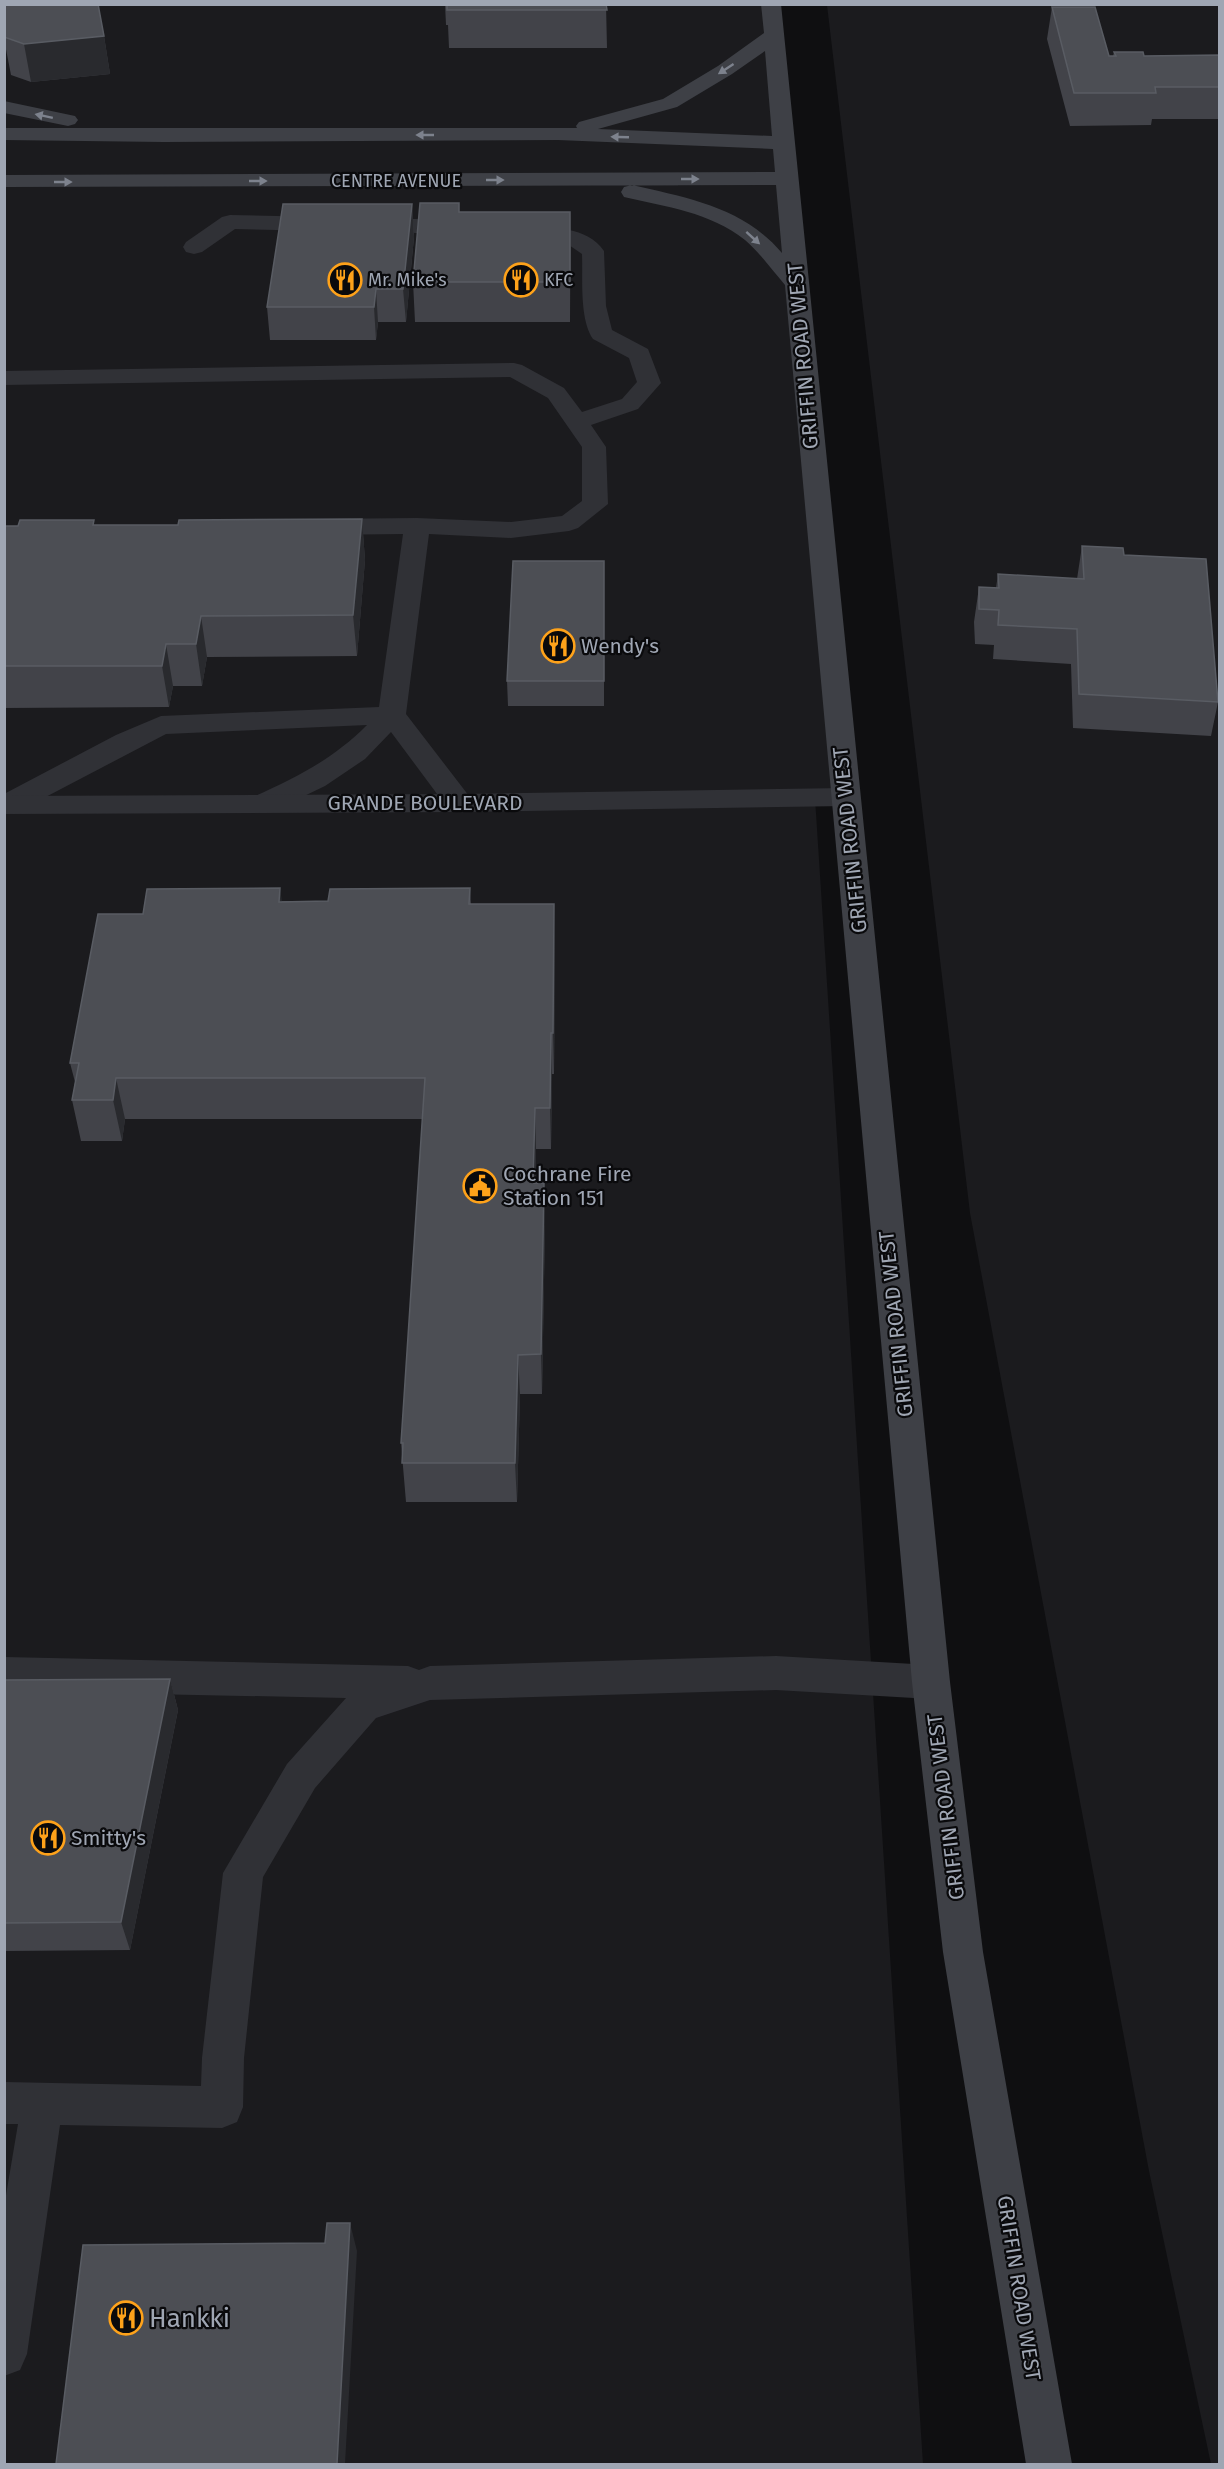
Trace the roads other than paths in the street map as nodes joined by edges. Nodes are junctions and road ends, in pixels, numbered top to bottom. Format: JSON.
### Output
{"nodes":[{"id":1,"x":771,"y":4,"type":"edge"},
{"id":2,"x":774,"y":35,"type":"junction"},
{"id":3,"x":4,"y":107,"type":"edge"},
{"id":4,"x":4,"y":134,"type":"edge"},
{"id":5,"x":558,"y":135,"type":"junction"},
{"id":6,"x":164,"y":136,"type":"junction"},
{"id":7,"x":784,"y":143,"type":"junction"},
{"id":8,"x":787,"y":178,"type":"junction"},
{"id":9,"x":580,"y":180,"type":"junction"},
{"id":10,"x":4,"y":181,"type":"edge"},
{"id":11,"x":194,"y":247,"type":"dead end"},
{"id":12,"x":796,"y":284,"type":"junction"},
{"id":13,"x":4,"y":378,"type":"edge"},
{"id":14,"x":577,"y":422,"type":"junction"},
{"id":15,"x":417,"y":526,"type":"junction"},
{"id":16,"x":291,"y":527,"type":"edge"},
{"id":17,"x":392,"y":715,"type":"junction"},
{"id":18,"x":846,"y":797,"type":"junction"},
{"id":19,"x":459,"y":803,"type":"junction"},
{"id":20,"x":263,"y":804,"type":"junction"},
{"id":21,"x":6,"y":805,"type":"edge"},
{"id":22,"x":4,"y":1674,"type":"edge"},
{"id":23,"x":931,"y":1682,"type":"junction"},
{"id":24,"x":430,"y":1683,"type":"junction"},
{"id":25,"x":23,"y":2104,"type":"edge"},
{"id":26,"x":4,"y":2354,"type":"edge"},
{"id":27,"x":1049,"y":2464,"type":"edge"}],
"edges":[{"from":1,"to":2,"type":"main road","name":"GRIFFIN ROAD WEST"},
{"from":2,"to":5,"type":"main road","one_way":true},
{"from":2,"to":7,"type":"main road","name":"GRIFFIN ROAD WEST"},
{"from":6,"to":3,"type":"main road","one_way":true},
{"from":4,"to":6,"type":"main road"},
{"from":5,"to":6,"type":"main road","one_way":true},
{"from":7,"to":5,"type":"main road","one_way":true},
{"from":7,"to":8,"type":"main road","name":"GRIFFIN ROAD WEST"},
{"from":9,"to":8,"type":"main road","name":"CENTRE AVENUE","one_way":true},
{"from":8,"to":12,"type":"main road","name":"GRIFFIN ROAD WEST"},
{"from":10,"to":9,"type":"main road","name":"CENTRE AVENUE","one_way":true},
{"from":9,"to":12,"type":"main road","one_way":true},
{"from":11,"to":14,"type":"street"},
{"from":12,"to":18,"type":"main road","name":"GRIFFIN ROAD WEST"},
{"from":13,"to":14,"type":"street"},
{"from":14,"to":15,"type":"street"},
{"from":15,"to":16,"type":"street"},
{"from":15,"to":17,"type":"street"},
{"from":17,"to":19,"type":"street"},
{"from":17,"to":20,"type":"street"},
{"from":17,"to":21,"type":"street"},
{"from":18,"to":19,"type":"street","name":"GRANDE BOULEVARD"},
{"from":18,"to":23,"type":"main road","name":"GRIFFIN ROAD WEST"},
{"from":19,"to":20,"type":"street","name":"GRANDE BOULEVARD"},
{"from":20,"to":21,"type":"street","name":"GRANDE BOULEVARD"},
{"from":22,"to":24,"type":"street"},
{"from":23,"to":24,"type":"street"},
{"from":23,"to":27,"type":"main road","name":"GRIFFIN ROAD WEST"},
{"from":24,"to":25,"type":"street"},
{"from":25,"to":26,"type":"street"}]}
